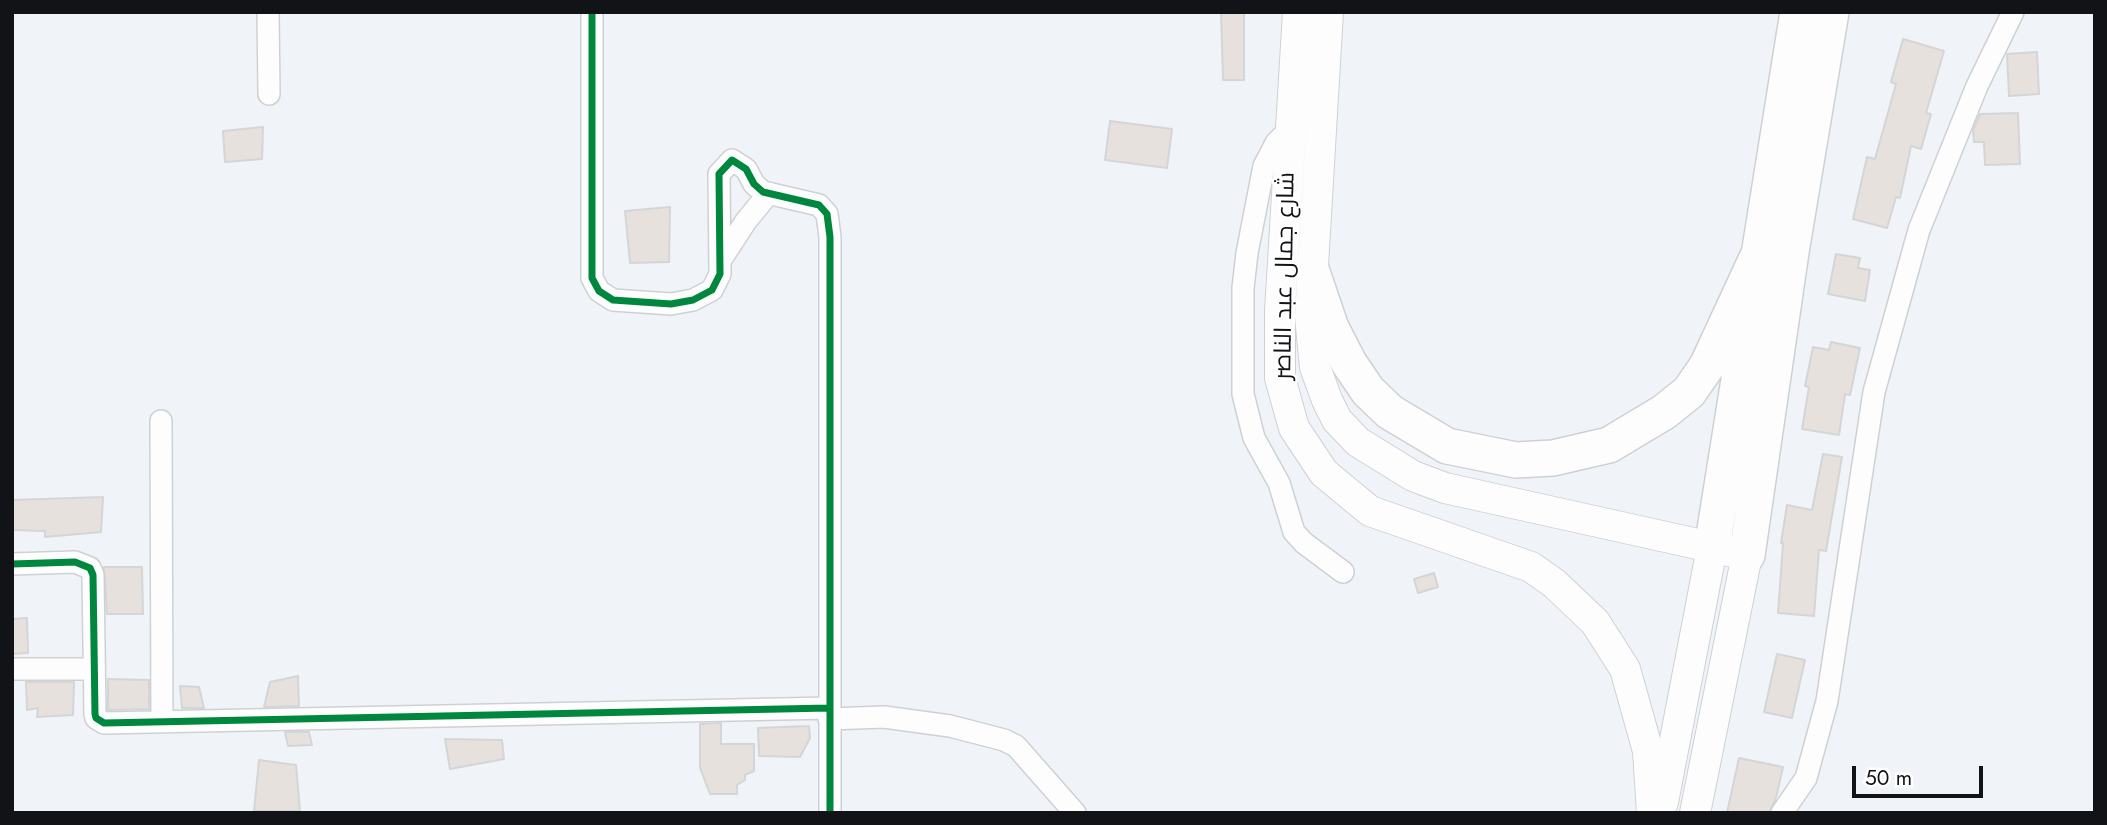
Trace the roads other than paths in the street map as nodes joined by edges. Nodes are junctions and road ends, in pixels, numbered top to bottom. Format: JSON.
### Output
{"nodes":[{"id":1,"x":268,"y":12,"type":"edge"},
{"id":2,"x":592,"y":12,"type":"edge"},
{"id":3,"x":1298,"y":12,"type":"edge"},
{"id":4,"x":1328,"y":12,"type":"edge"},
{"id":5,"x":1798,"y":12,"type":"edge"},
{"id":6,"x":1831,"y":12,"type":"edge"},
{"id":7,"x":2013,"y":12,"type":"edge"},
{"id":8,"x":269,"y":94,"type":"dead end"},
{"id":9,"x":1290,"y":129,"type":"junction"},
{"id":10,"x":769,"y":193,"type":"junction"},
{"id":11,"x":1756,"y":258,"type":"junction"},
{"id":12,"x":720,"y":261,"type":"junction"},
{"id":13,"x":1311,"y":269,"type":"junction"},
{"id":14,"x":161,"y":421,"type":"dead end"},
{"id":15,"x":1712,"y":548,"type":"junction"},
{"id":16,"x":1747,"y":555,"type":"junction"},
{"id":17,"x":12,"y":564,"type":"edge"},
{"id":18,"x":1343,"y":572,"type":"dead end"},
{"id":19,"x":93,"y":669,"type":"junction"},
{"id":20,"x":12,"y":670,"type":"edge"},
{"id":21,"x":829,"y":713,"type":"junction"},
{"id":22,"x":162,"y":721,"type":"junction"},
{"id":23,"x":830,"y":813,"type":"edge"},
{"id":24,"x":1075,"y":813,"type":"edge"},
{"id":25,"x":1651,"y":813,"type":"edge"},
{"id":26,"x":1661,"y":813,"type":"edge"},
{"id":27,"x":1695,"y":813,"type":"edge"},
{"id":28,"x":1782,"y":813,"type":"edge"}],
"edges":[{"from":1,"to":8,"type":"street"},
{"from":2,"to":12,"type":"street"},
{"from":3,"to":9,"type":"main road","name":"شارع جمال عبد الناصر"},
{"from":4,"to":13,"type":"main road","name":"شارع جمال عبد الناصر"},
{"from":5,"to":11,"type":"highway"},
{"from":6,"to":16,"type":"highway"},
{"from":7,"to":28,"type":"street"},
{"from":9,"to":18,"type":"street"},
{"from":9,"to":25,"type":"main road","name":"شارع جمال عبد الناصر"},
{"from":10,"to":12,"type":"street"},
{"from":10,"to":12,"type":"street"},
{"from":10,"to":21,"type":"street"},
{"from":11,"to":13,"type":"highway"},
{"from":11,"to":15,"type":"highway"},
{"from":13,"to":15,"type":"main road","name":"شارع جمال عبد الناصر"},
{"from":14,"to":22,"type":"street"},
{"from":15,"to":16,"type":"main road","name":"شارع جمال عبد الناصر"},
{"from":15,"to":26,"type":"main road"},
{"from":16,"to":27,"type":"main road"},
{"from":17,"to":19,"type":"street"},
{"from":19,"to":20,"type":"street"},
{"from":19,"to":22,"type":"street"},
{"from":21,"to":22,"type":"street"},
{"from":21,"to":23,"type":"street"},
{"from":21,"to":24,"type":"street"}]}
